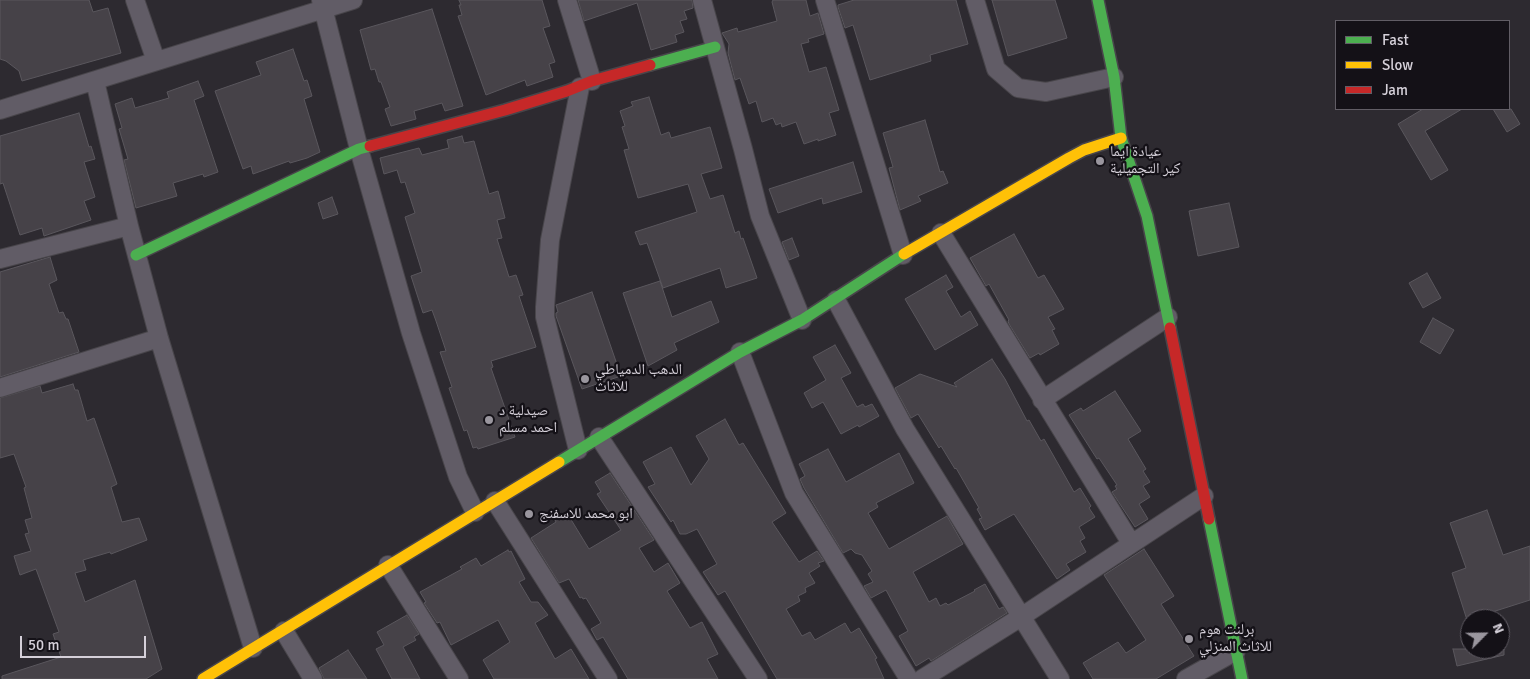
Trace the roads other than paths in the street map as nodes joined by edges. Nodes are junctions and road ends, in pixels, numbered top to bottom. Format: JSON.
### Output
{"nodes":[{"id":1,"x":136,"y":0,"type":"edge"},
{"id":2,"x":353,"y":0,"type":"edge"},
{"id":3,"x":567,"y":0,"type":"edge"},
{"id":4,"x":702,"y":0,"type":"edge"},
{"id":5,"x":825,"y":0,"type":"edge"},
{"id":6,"x":975,"y":0,"type":"edge"},
{"id":7,"x":1098,"y":0,"type":"edge"},
{"id":8,"x":323,"y":4,"type":"edge"},
{"id":9,"x":715,"y":47,"type":"junction"},
{"id":10,"x":156,"y":61,"type":"junction"},
{"id":11,"x":1114,"y":77,"type":"junction"},
{"id":12,"x":95,"y":81,"type":"junction"},
{"id":13,"x":586,"y":84,"type":"junction"},
{"id":14,"x":0,"y":110,"type":"edge"},
{"id":15,"x":1121,"y":138,"type":"junction"},
{"id":16,"x":359,"y":149,"type":"junction"},
{"id":17,"x":129,"y":226,"type":"junction"},
{"id":18,"x":941,"y":233,"type":"junction"},
{"id":19,"x":136,"y":255,"type":"junction"},
{"id":20,"x":903,"y":255,"type":"junction"},
{"id":21,"x":0,"y":259,"type":"edge"},
{"id":22,"x":836,"y":300,"type":"junction"},
{"id":23,"x":1168,"y":317,"type":"junction"},
{"id":24,"x":802,"y":320,"type":"junction"},
{"id":25,"x":159,"y":338,"type":"junction"},
{"id":26,"x":740,"y":352,"type":"junction"},
{"id":27,"x":0,"y":388,"type":"edge"},
{"id":28,"x":1042,"y":400,"type":"junction"},
{"id":29,"x":599,"y":437,"type":"junction"},
{"id":30,"x":578,"y":450,"type":"junction"},
{"id":31,"x":1204,"y":496,"type":"junction"},
{"id":32,"x":495,"y":501,"type":"junction"},
{"id":33,"x":476,"y":512,"type":"junction"},
{"id":34,"x":1131,"y":543,"type":"junction"},
{"id":35,"x":388,"y":565,"type":"junction"},
{"id":36,"x":1020,"y":617,"type":"junction"},
{"id":37,"x":284,"y":631,"type":"junction"},
{"id":38,"x":253,"y":648,"type":"junction"},
{"id":39,"x":1236,"y":651,"type":"junction"},
{"id":40,"x":203,"y":679,"type":"edge"},
{"id":41,"x":313,"y":679,"type":"edge"},
{"id":42,"x":459,"y":679,"type":"edge"},
{"id":43,"x":608,"y":679,"type":"edge"},
{"id":44,"x":758,"y":679,"type":"edge"},
{"id":45,"x":910,"y":679,"type":"edge"},
{"id":46,"x":922,"y":679,"type":"edge"},
{"id":47,"x":1060,"y":679,"type":"edge"},
{"id":48,"x":1186,"y":679,"type":"edge"},
{"id":49,"x":1242,"y":679,"type":"edge"}],
"edges":[{"from":1,"to":10,"type":"street"},
{"from":2,"to":8,"type":"street"},
{"from":3,"to":13,"type":"street"},
{"from":4,"to":9,"type":"street"},
{"from":5,"to":20,"type":"street"},
{"from":6,"to":11,"type":"street"},
{"from":7,"to":11,"type":"street"},
{"from":8,"to":10,"type":"street"},
{"from":8,"to":16,"type":"street"},
{"from":9,"to":13,"type":"street"},
{"from":9,"to":24,"type":"street"},
{"from":10,"to":12,"type":"street"},
{"from":11,"to":15,"type":"street"},
{"from":12,"to":14,"type":"street"},
{"from":12,"to":17,"type":"street"},
{"from":13,"to":16,"type":"street"},
{"from":13,"to":30,"type":"street"},
{"from":15,"to":18,"type":"street"},
{"from":15,"to":23,"type":"street"},
{"from":16,"to":19,"type":"street"},
{"from":16,"to":33,"type":"street"},
{"from":17,"to":19,"type":"street"},
{"from":17,"to":21,"type":"street"},
{"from":18,"to":20,"type":"street"},
{"from":18,"to":28,"type":"street"},
{"from":19,"to":25,"type":"street"},
{"from":20,"to":22,"type":"street"},
{"from":22,"to":24,"type":"street"},
{"from":22,"to":36,"type":"street"},
{"from":23,"to":28,"type":"street"},
{"from":23,"to":31,"type":"street"},
{"from":24,"to":26,"type":"street"},
{"from":25,"to":27,"type":"street"},
{"from":25,"to":38,"type":"street"},
{"from":26,"to":29,"type":"street"},
{"from":26,"to":45,"type":"street"},
{"from":28,"to":34,"type":"street"},
{"from":29,"to":30,"type":"street"},
{"from":29,"to":44,"type":"street"},
{"from":30,"to":32,"type":"street"},
{"from":31,"to":34,"type":"street"},
{"from":31,"to":39,"type":"street"},
{"from":32,"to":33,"type":"street"},
{"from":32,"to":43,"type":"street"},
{"from":33,"to":35,"type":"street"},
{"from":34,"to":36,"type":"street"},
{"from":35,"to":37,"type":"street"},
{"from":35,"to":42,"type":"street"},
{"from":36,"to":46,"type":"street"},
{"from":36,"to":47,"type":"street"},
{"from":37,"to":38,"type":"street"},
{"from":37,"to":41,"type":"street"},
{"from":38,"to":40,"type":"street"},
{"from":39,"to":48,"type":"street"},
{"from":39,"to":49,"type":"street"}]}
